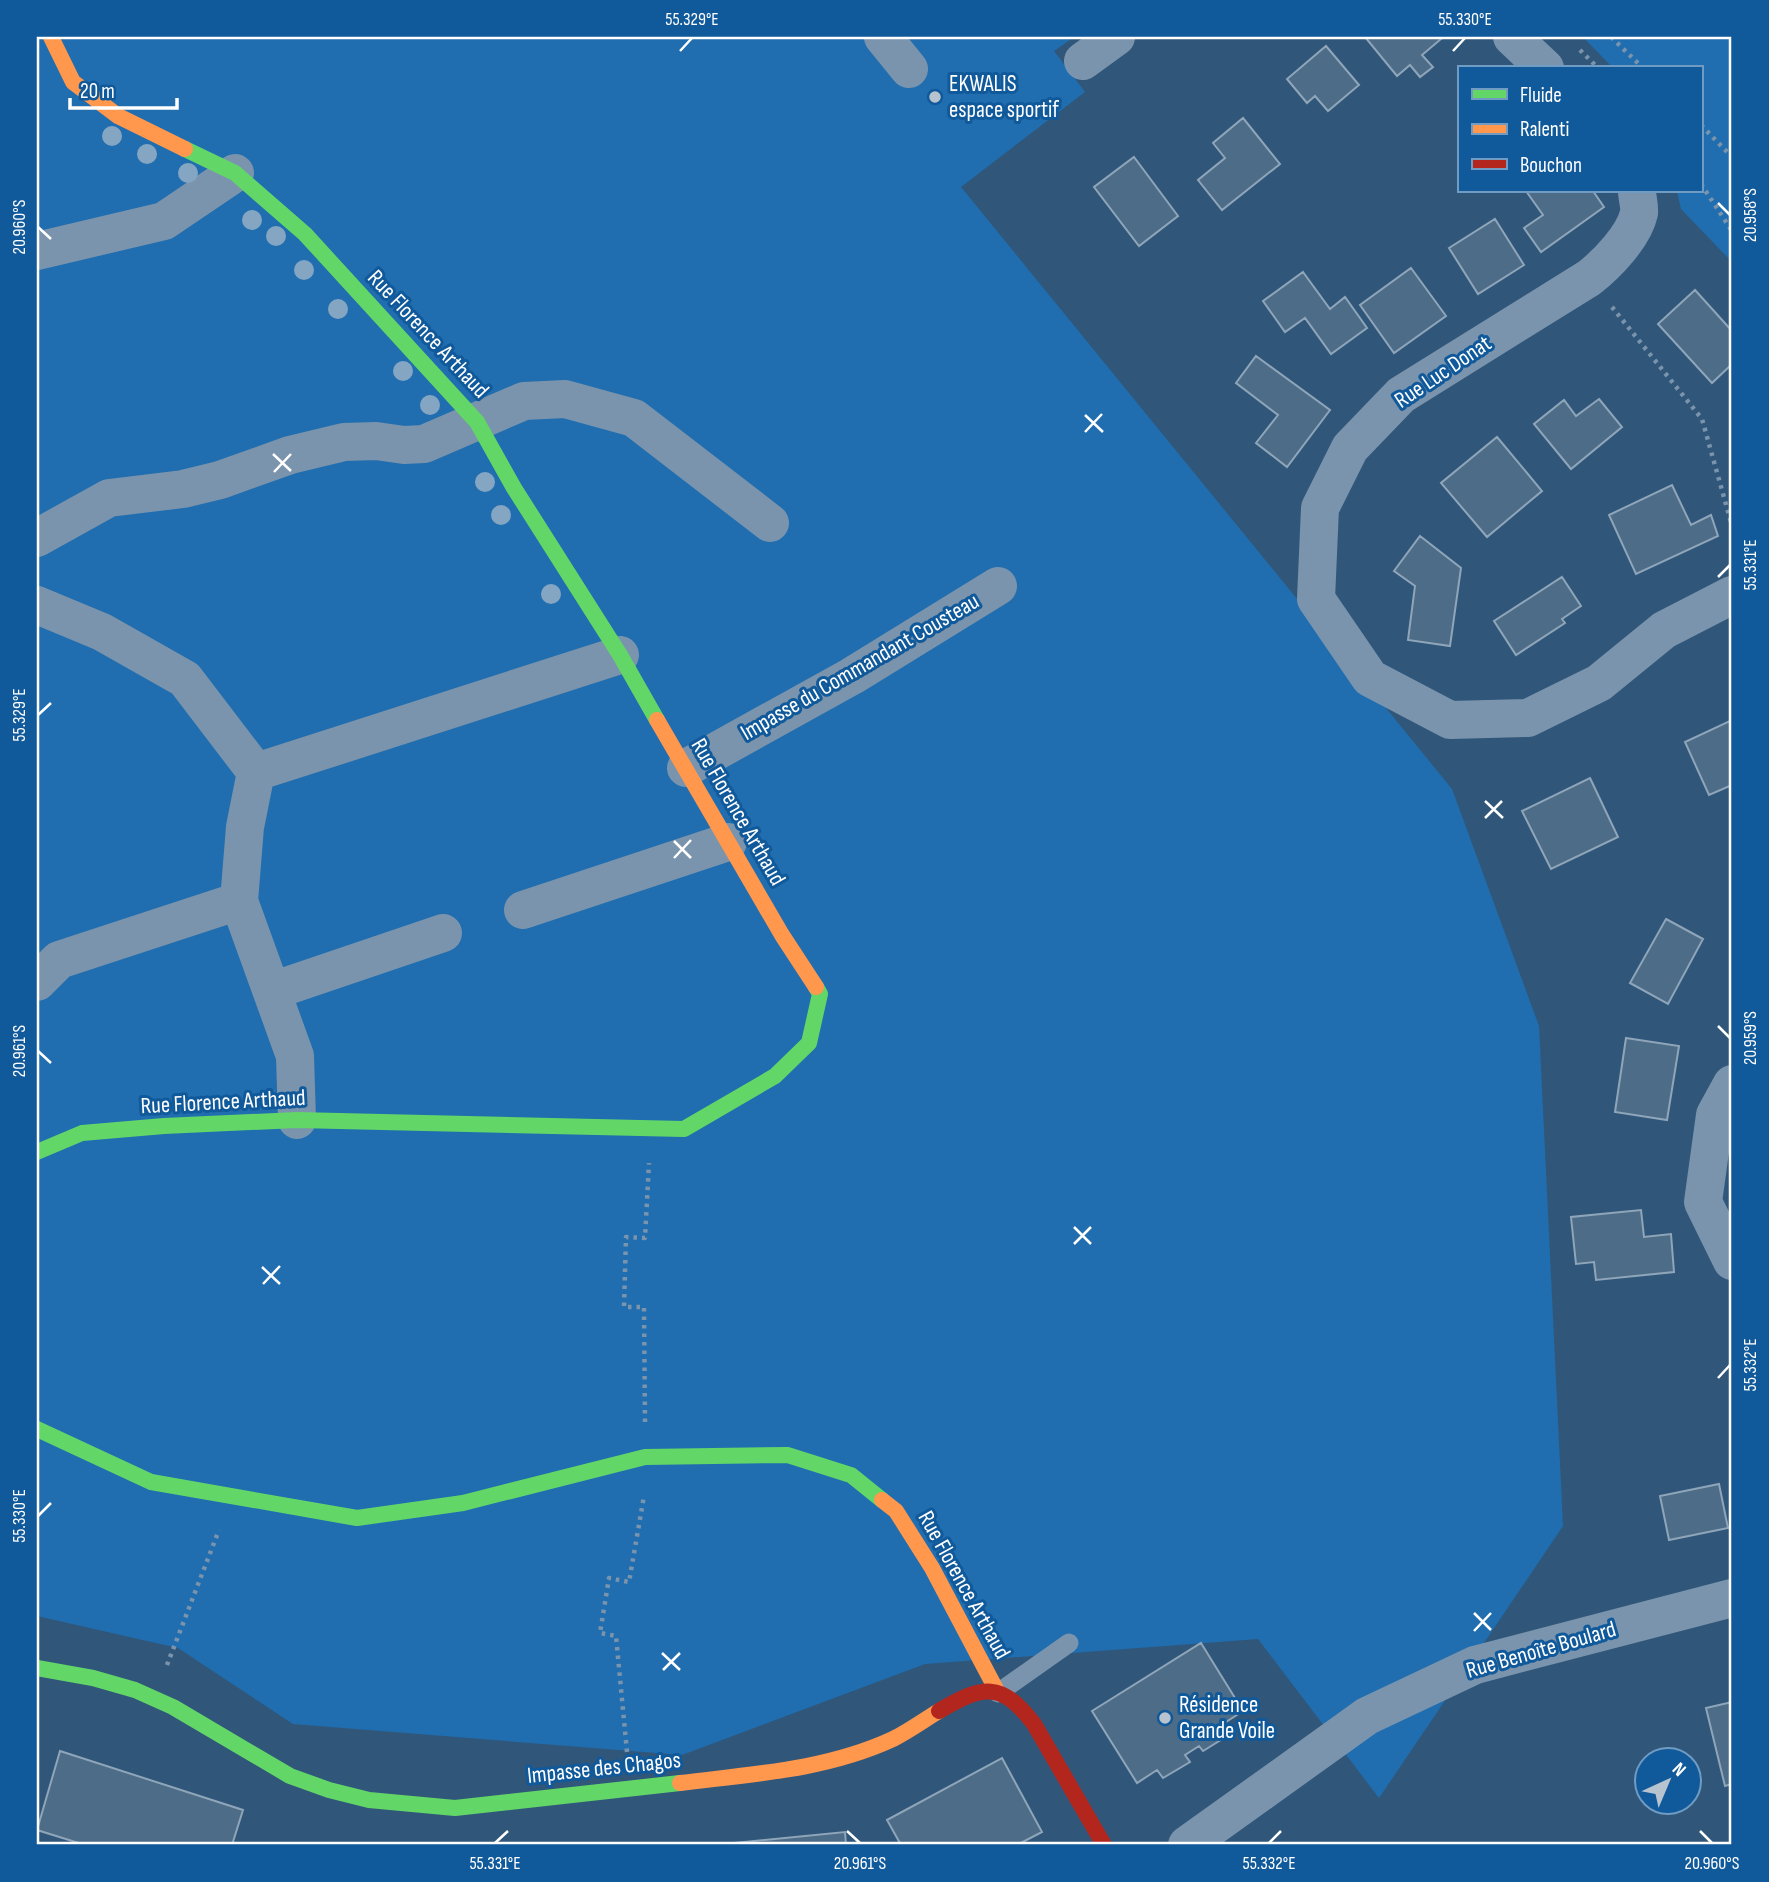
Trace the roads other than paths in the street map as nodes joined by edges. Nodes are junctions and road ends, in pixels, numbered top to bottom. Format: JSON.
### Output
{"nodes":[{"id":1,"x":51,"y":37,"type":"edge"},
{"id":2,"x":883,"y":37,"type":"edge"},
{"id":3,"x":1116,"y":37,"type":"edge"},
{"id":4,"x":1512,"y":37,"type":"edge"},
{"id":5,"x":1083,"y":61,"type":"dead end"},
{"id":6,"x":1543,"y":66,"type":"edge"},
{"id":7,"x":909,"y":69,"type":"dead end"},
{"id":8,"x":235,"y":173,"type":"junction"},
{"id":9,"x":1637,"y":192,"type":"edge"},
{"id":10,"x":37,"y":251,"type":"edge"},
{"id":11,"x":477,"y":422,"type":"junction"},
{"id":12,"x":771,"y":523,"type":"dead end"},
{"id":13,"x":37,"y":538,"type":"edge"},
{"id":14,"x":998,"y":586,"type":"dead end"},
{"id":15,"x":1732,"y":595,"type":"edge"},
{"id":16,"x":37,"y":605,"type":"edge"},
{"id":17,"x":620,"y":655,"type":"junction"},
{"id":18,"x":686,"y":768,"type":"junction"},
{"id":19,"x":256,"y":772,"type":"junction"},
{"id":20,"x":728,"y":842,"type":"junction"},
{"id":21,"x":239,"y":901,"type":"junction"},
{"id":22,"x":523,"y":910,"type":"dead end"},
{"id":23,"x":443,"y":933,"type":"dead end"},
{"id":24,"x":37,"y":982,"type":"edge"},
{"id":25,"x":272,"y":991,"type":"junction"},
{"id":26,"x":1732,"y":1084,"type":"edge"},
{"id":27,"x":297,"y":1120,"type":"junction"},
{"id":28,"x":37,"y":1152,"type":"edge"},
{"id":29,"x":1732,"y":1261,"type":"edge"},
{"id":30,"x":37,"y":1429,"type":"edge"},
{"id":31,"x":1732,"y":1598,"type":"edge"},
{"id":32,"x":1069,"y":1643,"type":"dead end"},
{"id":33,"x":37,"y":1668,"type":"edge"},
{"id":34,"x":998,"y":1693,"type":"junction"},
{"id":35,"x":1104,"y":1845,"type":"edge"},
{"id":36,"x":1187,"y":1845,"type":"edge"}],
"edges":[{"from":1,"to":8,"type":"street","name":"Rue Florence Arthaud"},
{"from":2,"to":7,"type":"street"},
{"from":3,"to":5,"type":"street"},
{"from":4,"to":6,"type":"street"},
{"from":8,"to":10,"type":"street"},
{"from":8,"to":11,"type":"street","name":"Rue Florence Arthaud"},
{"from":9,"to":15,"type":"street","name":"Rue Luc Donat"},
{"from":11,"to":12,"type":"street"},
{"from":11,"to":13,"type":"street"},
{"from":11,"to":17,"type":"street","name":"Rue Florence Arthaud"},
{"from":14,"to":18,"type":"street","name":"Impasse du Commandant Cousteau"},
{"from":16,"to":19,"type":"street"},
{"from":17,"to":18,"type":"street","name":"Rue Florence Arthaud"},
{"from":17,"to":19,"type":"street"},
{"from":18,"to":20,"type":"street","name":"Rue Florence Arthaud"},
{"from":19,"to":21,"type":"street"},
{"from":20,"to":22,"type":"street"},
{"from":20,"to":27,"type":"street","name":"Rue Florence Arthaud"},
{"from":21,"to":24,"type":"street"},
{"from":21,"to":25,"type":"street"},
{"from":23,"to":25,"type":"street"},
{"from":25,"to":27,"type":"street"},
{"from":26,"to":29,"type":"street"},
{"from":27,"to":28,"type":"street","name":"Rue Florence Arthaud"},
{"from":30,"to":34,"type":"street","name":"Rue Florence Arthaud"},
{"from":31,"to":36,"type":"street","name":"Rue Benoîte Boulard"},
{"from":32,"to":34,"type":"lane"},
{"from":33,"to":34,"type":"street","name":"Impasse des Chagos"},
{"from":34,"to":35,"type":"street"}]}
